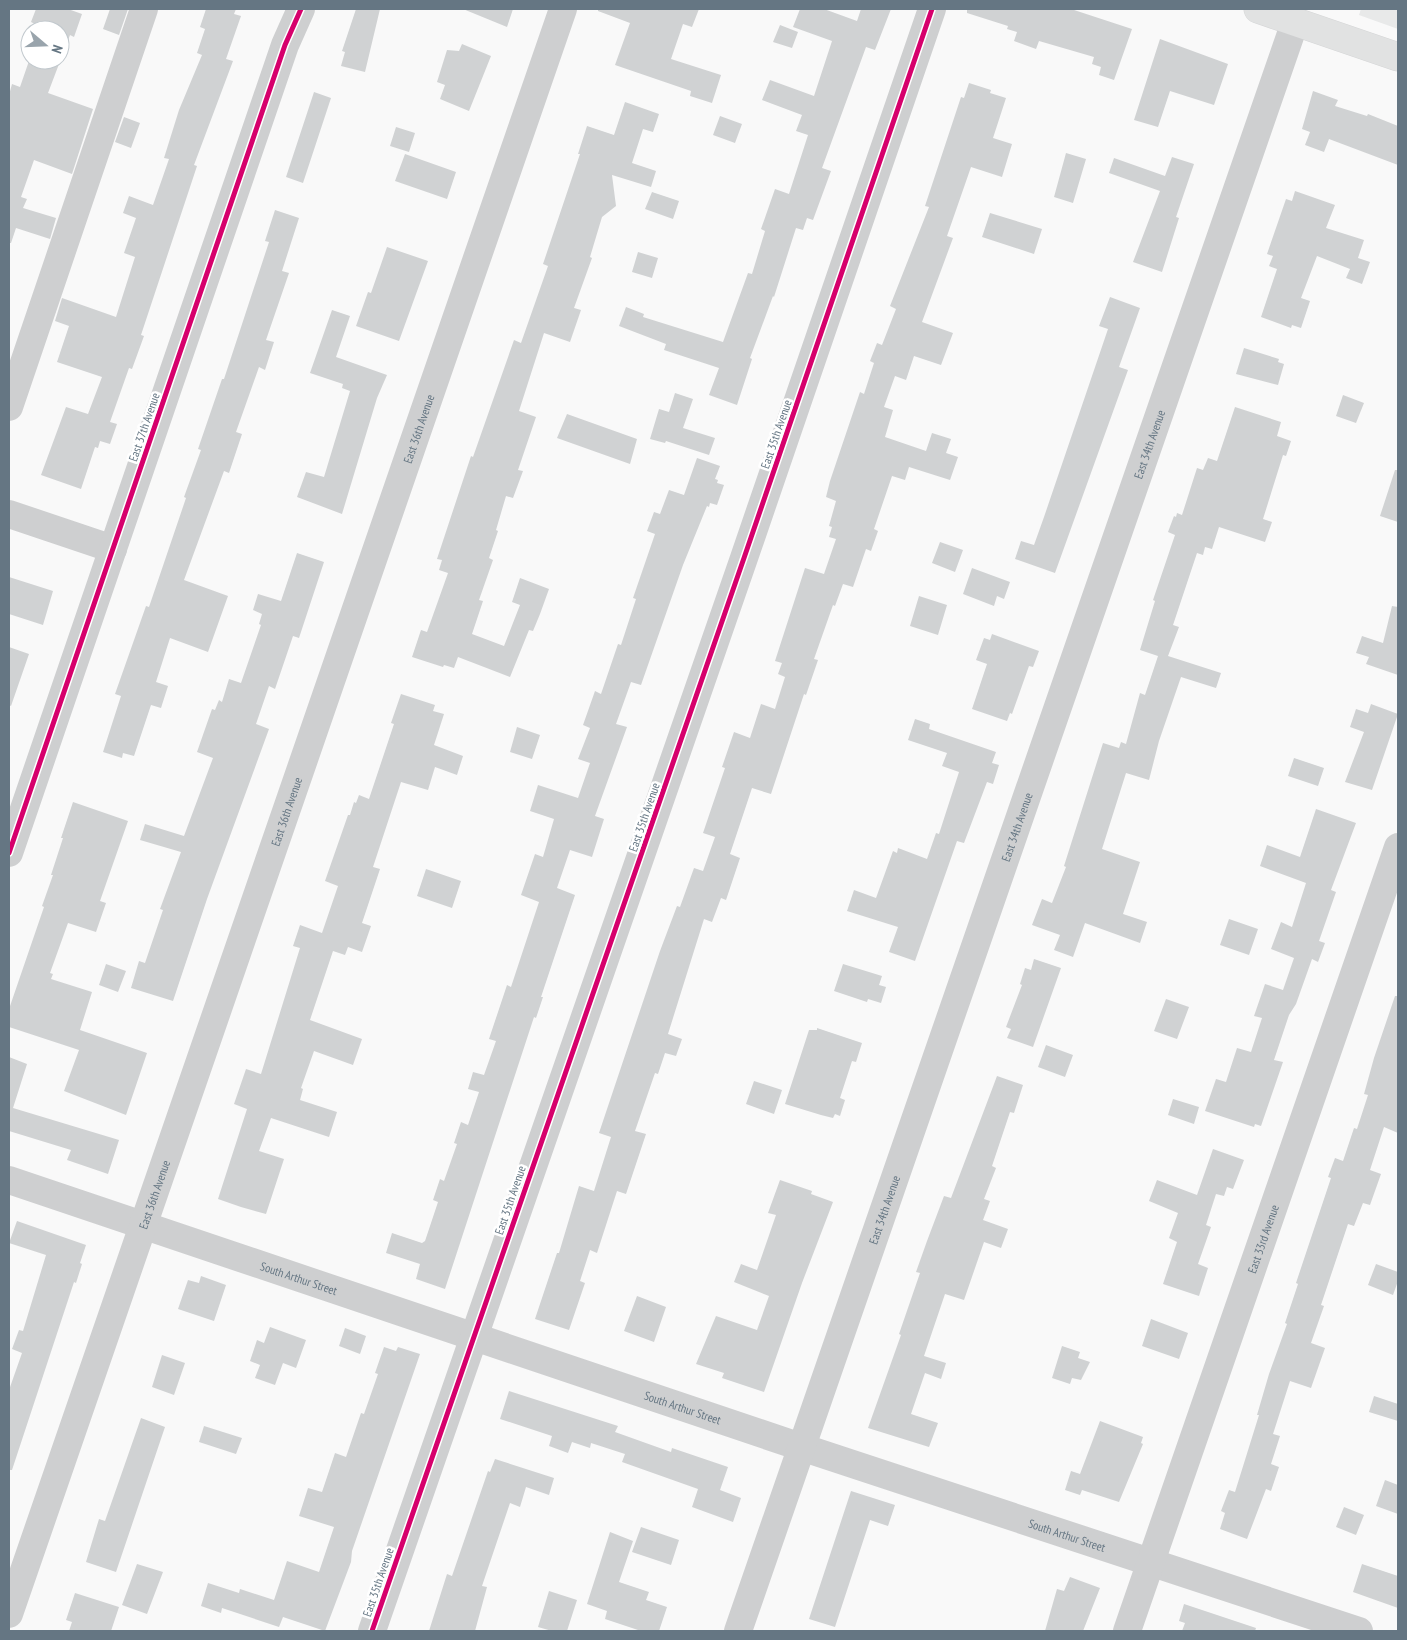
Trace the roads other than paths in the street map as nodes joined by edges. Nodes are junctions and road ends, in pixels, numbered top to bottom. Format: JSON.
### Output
{"nodes":[{"id":1,"x":144,"y":9,"type":"edge"},
{"id":2,"x":301,"y":9,"type":"edge"},
{"id":3,"x":562,"y":9,"type":"edge"},
{"id":4,"x":932,"y":9,"type":"edge"},
{"id":5,"x":1275,"y":13,"type":"edge"},
{"id":6,"x":1398,"y":57,"type":"edge"},
{"id":7,"x":9,"y":407,"type":"edge"},
{"id":8,"x":9,"y":514,"type":"edge"},
{"id":9,"x":113,"y":549,"type":"junction"},
{"id":10,"x":1398,"y":847,"type":"edge"},
{"id":11,"x":9,"y":853,"type":"edge"},
{"id":12,"x":9,"y":1180,"type":"edge"},
{"id":13,"x":143,"y":1224,"type":"junction"},
{"id":14,"x":473,"y":1337,"type":"junction"},
{"id":15,"x":801,"y":1447,"type":"junction"},
{"id":16,"x":1150,"y":1564,"type":"junction"},
{"id":17,"x":9,"y":1614,"type":"edge"},
{"id":18,"x":372,"y":1631,"type":"edge"},
{"id":19,"x":738,"y":1631,"type":"edge"},
{"id":20,"x":1127,"y":1631,"type":"edge"},
{"id":21,"x":1359,"y":1631,"type":"edge"}],
"edges":[{"from":1,"to":7,"type":"street"},
{"from":2,"to":9,"type":"street","name":"East 37th Avenue"},
{"from":3,"to":13,"type":"street","name":"East 36th Avenue"},
{"from":4,"to":14,"type":"street","name":"East 35th Avenue"},
{"from":5,"to":6,"type":"main road"},
{"from":5,"to":15,"type":"street","name":"East 34th Avenue"},
{"from":8,"to":9,"type":"street"},
{"from":9,"to":11,"type":"street","name":"East 37th Avenue"},
{"from":10,"to":16,"type":"street","name":"East 33rd Avenue"},
{"from":12,"to":13,"type":"street","name":"South Arthur Street"},
{"from":13,"to":14,"type":"street","name":"South Arthur Street"},
{"from":13,"to":17,"type":"street","name":"East 36th Avenue"},
{"from":14,"to":15,"type":"street","name":"South Arthur Street"},
{"from":14,"to":18,"type":"street","name":"East 35th Avenue"},
{"from":15,"to":16,"type":"street","name":"South Arthur Street"},
{"from":15,"to":19,"type":"street","name":"East 34th Avenue"},
{"from":16,"to":20,"type":"street","name":"East 33rd Avenue"},
{"from":16,"to":21,"type":"street","name":"South Arthur Street"}]}
